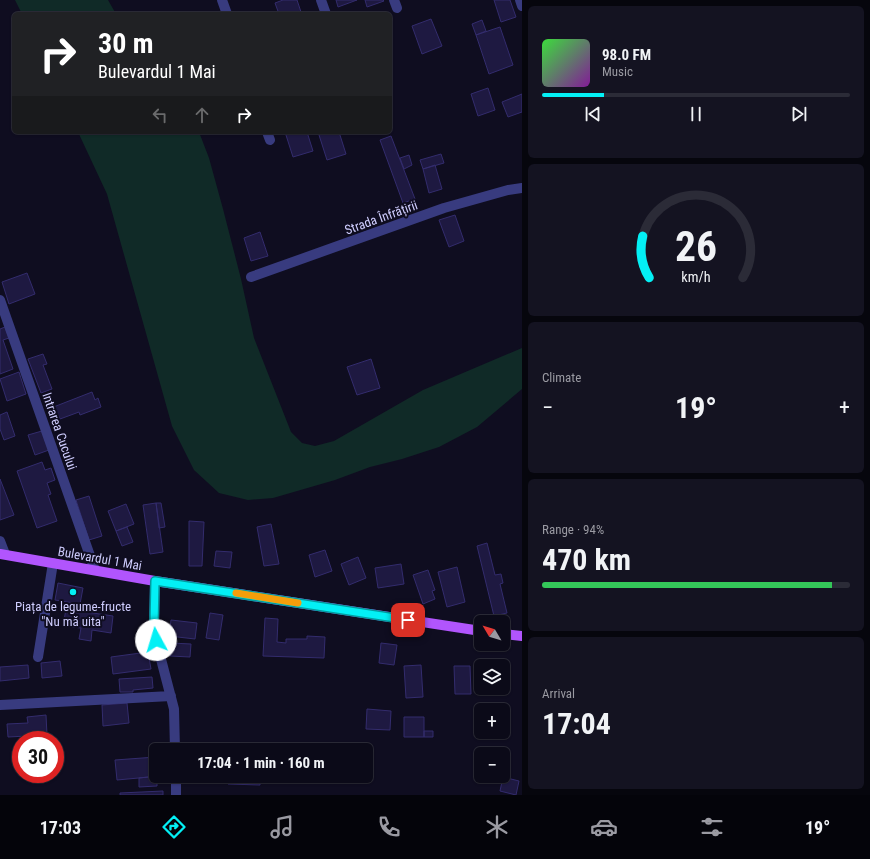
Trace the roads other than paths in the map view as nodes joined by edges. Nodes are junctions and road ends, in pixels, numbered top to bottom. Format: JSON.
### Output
{"nodes":[{"id":1,"x":222,"y":0,"type":"edge"},
{"id":2,"x":321,"y":0,"type":"edge"},
{"id":3,"x":520,"y":0,"type":"edge"},
{"id":4,"x":522,"y":6,"type":"edge"},
{"id":5,"x":226,"y":12,"type":"edge"},
{"id":6,"x":325,"y":12,"type":"edge"},
{"id":7,"x":522,"y":188,"type":"edge"},
{"id":8,"x":251,"y":277,"type":"dead end"},
{"id":9,"x":0,"y":300,"type":"edge"},
{"id":10,"x":0,"y":541,"type":"edge"},
{"id":11,"x":2,"y":554,"type":"edge"},
{"id":12,"x":53,"y":563,"type":"junction"},
{"id":13,"x":95,"y":570,"type":"junction"},
{"id":14,"x":155,"y":581,"type":"junction"},
{"id":15,"x":474,"y":630,"type":"edge"},
{"id":16,"x":510,"y":635,"type":"edge"},
{"id":17,"x":522,"y":636,"type":"edge"},
{"id":18,"x":38,"y":657,"type":"dead end"},
{"id":19,"x":171,"y":696,"type":"junction"},
{"id":20,"x":0,"y":705,"type":"edge"},
{"id":21,"x":175,"y":743,"type":"edge"},
{"id":22,"x":176,"y":783,"type":"edge"},
{"id":23,"x":176,"y":795,"type":"edge"}],
"edges":[{"from":1,"to":5,"type":"street"},
{"from":2,"to":6,"type":"street"},
{"from":3,"to":4,"type":"street"},
{"from":7,"to":8,"type":"street","name":"Strada Înfrățirii"},
{"from":9,"to":13,"type":"street","name":"Intrarea Cucului"},
{"from":10,"to":11,"type":"street"},
{"from":11,"to":12,"type":"main road","name":"Bulevardul 1 Mai"},
{"from":12,"to":13,"type":"main road","name":"Bulevardul 1 Mai"},
{"from":12,"to":18,"type":"street"},
{"from":13,"to":14,"type":"main road","name":"Bulevardul 1 Mai"},
{"from":14,"to":15,"type":"main road","name":"Bulevardul 1 Mai"},
{"from":14,"to":19,"type":"street"},
{"from":16,"to":17,"type":"main road"},
{"from":19,"to":20,"type":"street"},
{"from":19,"to":21,"type":"street"},
{"from":22,"to":23,"type":"street"}]}
